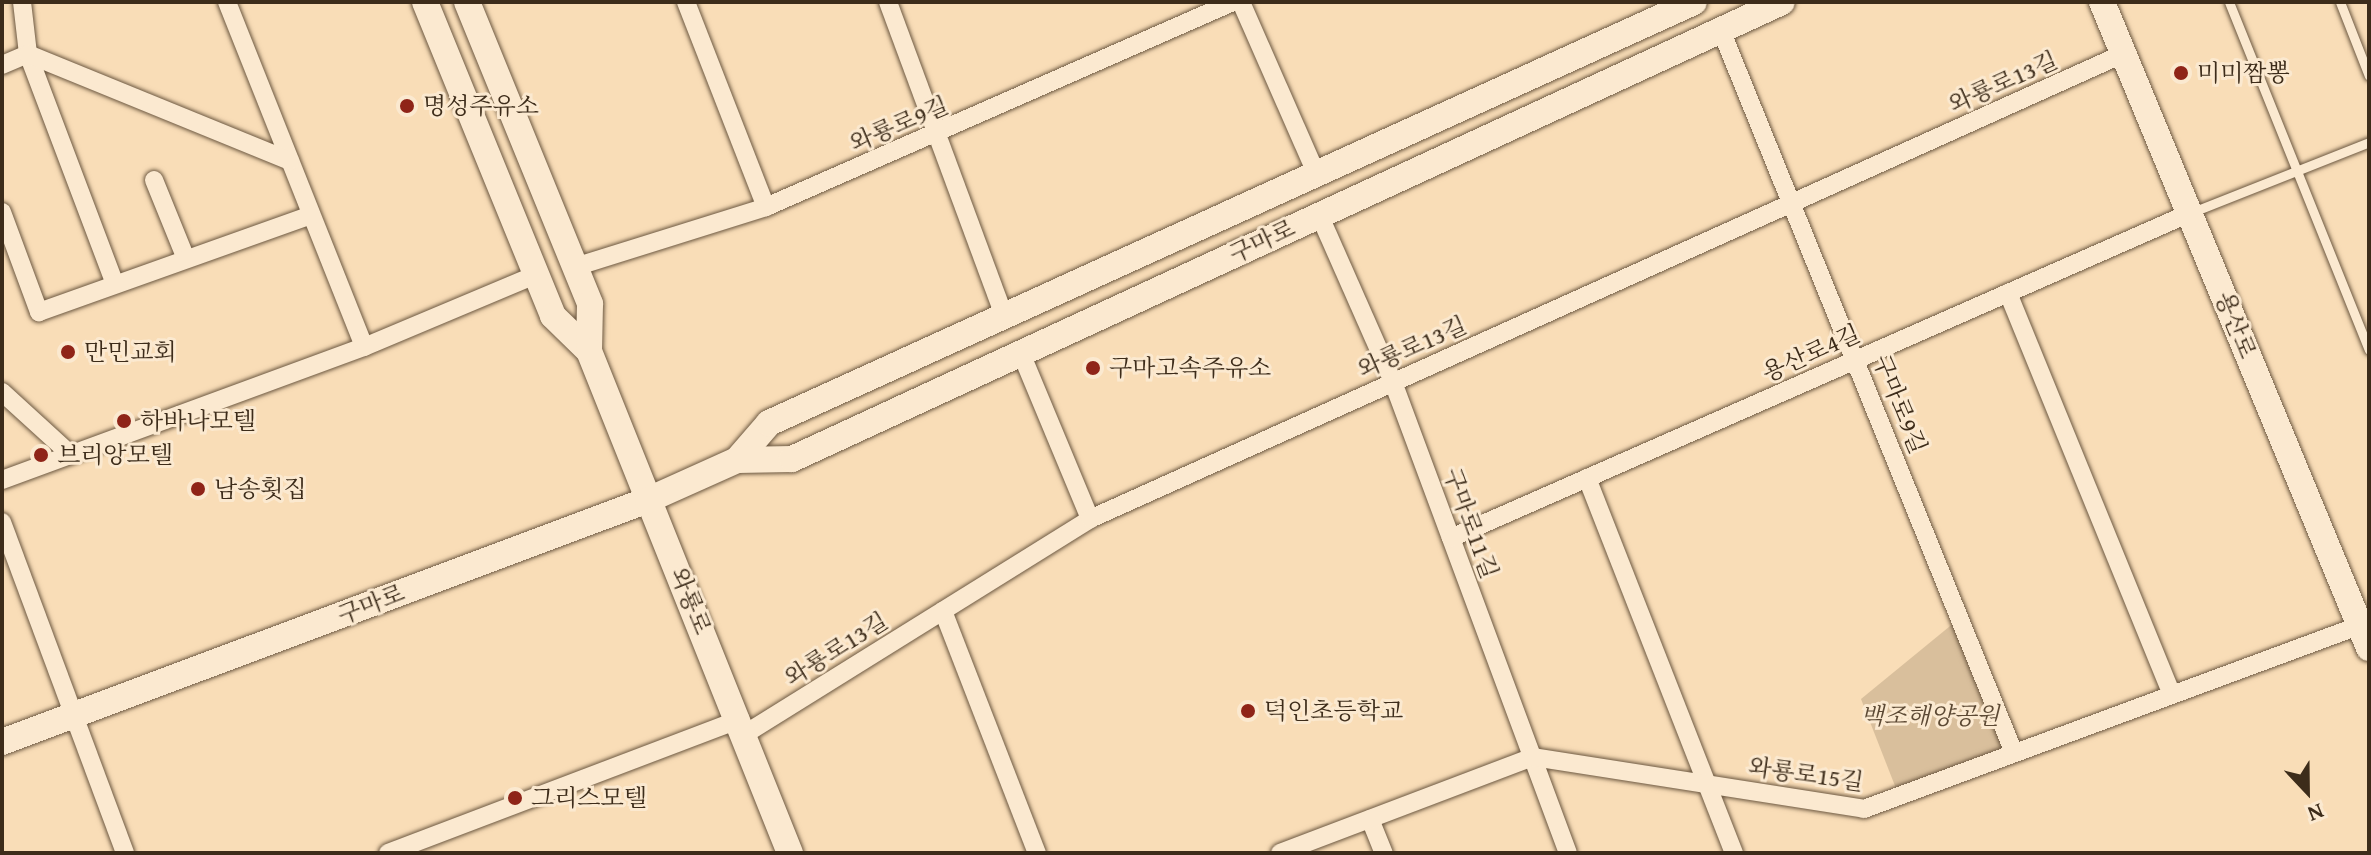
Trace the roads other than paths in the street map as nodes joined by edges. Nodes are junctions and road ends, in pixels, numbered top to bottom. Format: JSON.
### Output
{"nodes":[{"id":1,"x":22,"y":2,"type":"edge"},
{"id":2,"x":227,"y":2,"type":"edge"},
{"id":3,"x":425,"y":2,"type":"edge"},
{"id":4,"x":467,"y":2,"type":"edge"},
{"id":5,"x":686,"y":2,"type":"edge"},
{"id":6,"x":888,"y":2,"type":"edge"},
{"id":7,"x":1233,"y":2,"type":"edge"},
{"id":8,"x":1241,"y":2,"type":"edge"},
{"id":9,"x":1694,"y":2,"type":"edge"},
{"id":10,"x":1782,"y":2,"type":"edge"},
{"id":11,"x":2102,"y":2,"type":"edge"},
{"id":12,"x":2229,"y":2,"type":"edge"},
{"id":13,"x":2340,"y":2,"type":"edge"},
{"id":14,"x":1721,"y":30,"type":"junction"},
{"id":15,"x":2125,"y":53,"type":"junction"},
{"id":16,"x":28,"y":54,"type":"junction"},
{"id":17,"x":2,"y":65,"type":"edge"},
{"id":18,"x":2369,"y":76,"type":"edge"},
{"id":19,"x":938,"y":134,"type":"junction"},
{"id":20,"x":2369,"y":142,"type":"edge"},
{"id":21,"x":290,"y":161,"type":"junction"},
{"id":22,"x":2297,"y":168,"type":"junction"},
{"id":23,"x":1317,"y":175,"type":"junction"},
{"id":24,"x":154,"y":180,"type":"dead end"},
{"id":25,"x":1795,"y":202,"type":"junction"},
{"id":26,"x":766,"y":207,"type":"junction"},
{"id":27,"x":2,"y":212,"type":"edge"},
{"id":28,"x":2190,"y":213,"type":"junction"},
{"id":29,"x":1319,"y":214,"type":"junction"},
{"id":30,"x":311,"y":215,"type":"junction"},
{"id":31,"x":186,"y":259,"type":"junction"},
{"id":32,"x":575,"y":267,"type":"junction"},
{"id":33,"x":538,"y":274,"type":"junction"},
{"id":34,"x":115,"y":284,"type":"junction"},
{"id":35,"x":2008,"y":293,"type":"junction"},
{"id":36,"x":1004,"y":316,"type":"junction"},
{"id":37,"x":364,"y":347,"type":"junction"},
{"id":38,"x":2369,"y":350,"type":"edge"},
{"id":39,"x":589,"y":351,"type":"junction"},
{"id":40,"x":1021,"y":353,"type":"junction"},
{"id":41,"x":1856,"y":359,"type":"junction"},
{"id":42,"x":1393,"y":382,"type":"junction"},
{"id":43,"x":2,"y":392,"type":"edge"},
{"id":44,"x":71,"y":455,"type":"junction"},
{"id":45,"x":737,"y":460,"type":"junction"},
{"id":46,"x":1587,"y":478,"type":"junction"},
{"id":47,"x":2,"y":480,"type":"edge"},
{"id":48,"x":648,"y":500,"type":"junction"},
{"id":49,"x":1090,"y":519,"type":"junction"},
{"id":50,"x":2,"y":522,"type":"edge"},
{"id":51,"x":1451,"y":538,"type":"junction"},
{"id":52,"x":943,"y":611,"type":"junction"},
{"id":53,"x":2366,"y":632,"type":"edge"},
{"id":54,"x":2171,"y":692,"type":"junction"},
{"id":55,"x":73,"y":716,"type":"junction"},
{"id":56,"x":742,"y":727,"type":"junction"},
{"id":57,"x":2,"y":742,"type":"edge"},
{"id":58,"x":2014,"y":753,"type":"junction"},
{"id":59,"x":1533,"y":757,"type":"junction"},
{"id":60,"x":1708,"y":784,"type":"junction"},
{"id":61,"x":1370,"y":819,"type":"junction"},
{"id":62,"x":125,"y":853,"type":"edge"},
{"id":63,"x":388,"y":853,"type":"edge"},
{"id":64,"x":790,"y":853,"type":"edge"},
{"id":65,"x":1037,"y":853,"type":"edge"},
{"id":66,"x":1280,"y":853,"type":"edge"},
{"id":67,"x":1384,"y":853,"type":"edge"},
{"id":68,"x":1568,"y":853,"type":"edge"},
{"id":69,"x":1734,"y":853,"type":"edge"}],
"edges":[{"from":1,"to":16,"type":"street"},
{"from":2,"to":21,"type":"street"},
{"from":3,"to":33,"type":"main road","name":"와룡로"},
{"from":4,"to":32,"type":"main road","name":"와룡로"},
{"from":5,"to":26,"type":"street"},
{"from":6,"to":19,"type":"street"},
{"from":7,"to":19,"type":"street","name":"와룡로9길"},
{"from":8,"to":23,"type":"street"},
{"from":9,"to":23,"type":"main road","name":"구마로"},
{"from":10,"to":14,"type":"main road","name":"구마로"},
{"from":11,"to":15,"type":"main road","name":"용산로"},
{"from":12,"to":22,"type":"lane"},
{"from":13,"to":18,"type":"lane"},
{"from":14,"to":25,"type":"street","name":"구마로9길"},
{"from":14,"to":29,"type":"main road","name":"구마로"},
{"from":15,"to":25,"type":"street","name":"와룡로13길"},
{"from":15,"to":28,"type":"main road","name":"용산로"},
{"from":16,"to":17,"type":"street"},
{"from":16,"to":21,"type":"street"},
{"from":16,"to":34,"type":"street"},
{"from":19,"to":26,"type":"street","name":"와룡로9길"},
{"from":19,"to":36,"type":"street"},
{"from":20,"to":22,"type":"lane"},
{"from":21,"to":30,"type":"street"},
{"from":22,"to":28,"type":"lane"},
{"from":22,"to":38,"type":"lane"},
{"from":23,"to":36,"type":"main road","name":"구마로"},
{"from":24,"to":31,"type":"street"},
{"from":25,"to":41,"type":"street","name":"구마로9길"},
{"from":25,"to":42,"type":"street","name":"와룡로13길"},
{"from":26,"to":32,"type":"street","name":"와룡로9길"},
{"from":27,"to":34,"type":"street"},
{"from":28,"to":35,"type":"street","name":"용산로4길"},
{"from":28,"to":53,"type":"main road","name":"용산로"},
{"from":29,"to":40,"type":"main road","name":"구마로"},
{"from":29,"to":42,"type":"street","name":"구마로11길"},
{"from":30,"to":31,"type":"street"},
{"from":30,"to":37,"type":"street"},
{"from":31,"to":34,"type":"street"},
{"from":32,"to":39,"type":"main road","name":"와룡로"},
{"from":33,"to":37,"type":"street"},
{"from":33,"to":39,"type":"main road","name":"와룡로"},
{"from":35,"to":41,"type":"street","name":"용산로4길"},
{"from":35,"to":54,"type":"street"},
{"from":36,"to":45,"type":"main road","name":"구마로"},
{"from":37,"to":44,"type":"street"},
{"from":39,"to":48,"type":"main road","name":"와룡로"},
{"from":40,"to":45,"type":"main road","name":"구마로"},
{"from":40,"to":49,"type":"street"},
{"from":41,"to":46,"type":"street","name":"용산로4길"},
{"from":41,"to":58,"type":"street","name":"구마로9길"},
{"from":42,"to":49,"type":"street","name":"와룡로13길"},
{"from":42,"to":51,"type":"street","name":"구마로11길"},
{"from":43,"to":44,"type":"street"},
{"from":44,"to":47,"type":"street"},
{"from":45,"to":48,"type":"main road","name":"구마로"},
{"from":46,"to":51,"type":"street","name":"용산로4길"},
{"from":46,"to":60,"type":"street"},
{"from":48,"to":55,"type":"main road","name":"구마로"},
{"from":48,"to":56,"type":"main road","name":"와룡로"},
{"from":49,"to":52,"type":"street","name":"와룡로13길"},
{"from":50,"to":55,"type":"street"},
{"from":51,"to":59,"type":"street","name":"구마로11길"},
{"from":52,"to":56,"type":"street","name":"와룡로13길"},
{"from":52,"to":65,"type":"street"},
{"from":53,"to":54,"type":"street","name":"와룡로15길"},
{"from":54,"to":58,"type":"street","name":"와룡로15길"},
{"from":55,"to":57,"type":"main road","name":"구마로"},
{"from":55,"to":62,"type":"street"},
{"from":56,"to":63,"type":"street","name":"와룡로13길"},
{"from":56,"to":64,"type":"main road","name":"와룡로"},
{"from":58,"to":60,"type":"street","name":"와룡로15길"},
{"from":59,"to":60,"type":"street","name":"와룡로15길"},
{"from":59,"to":61,"type":"street","name":"와룡로15길"},
{"from":59,"to":68,"type":"street","name":"구마로11길"},
{"from":60,"to":69,"type":"street"},
{"from":61,"to":66,"type":"street","name":"와룡로15길"},
{"from":61,"to":67,"type":"street"}]}
